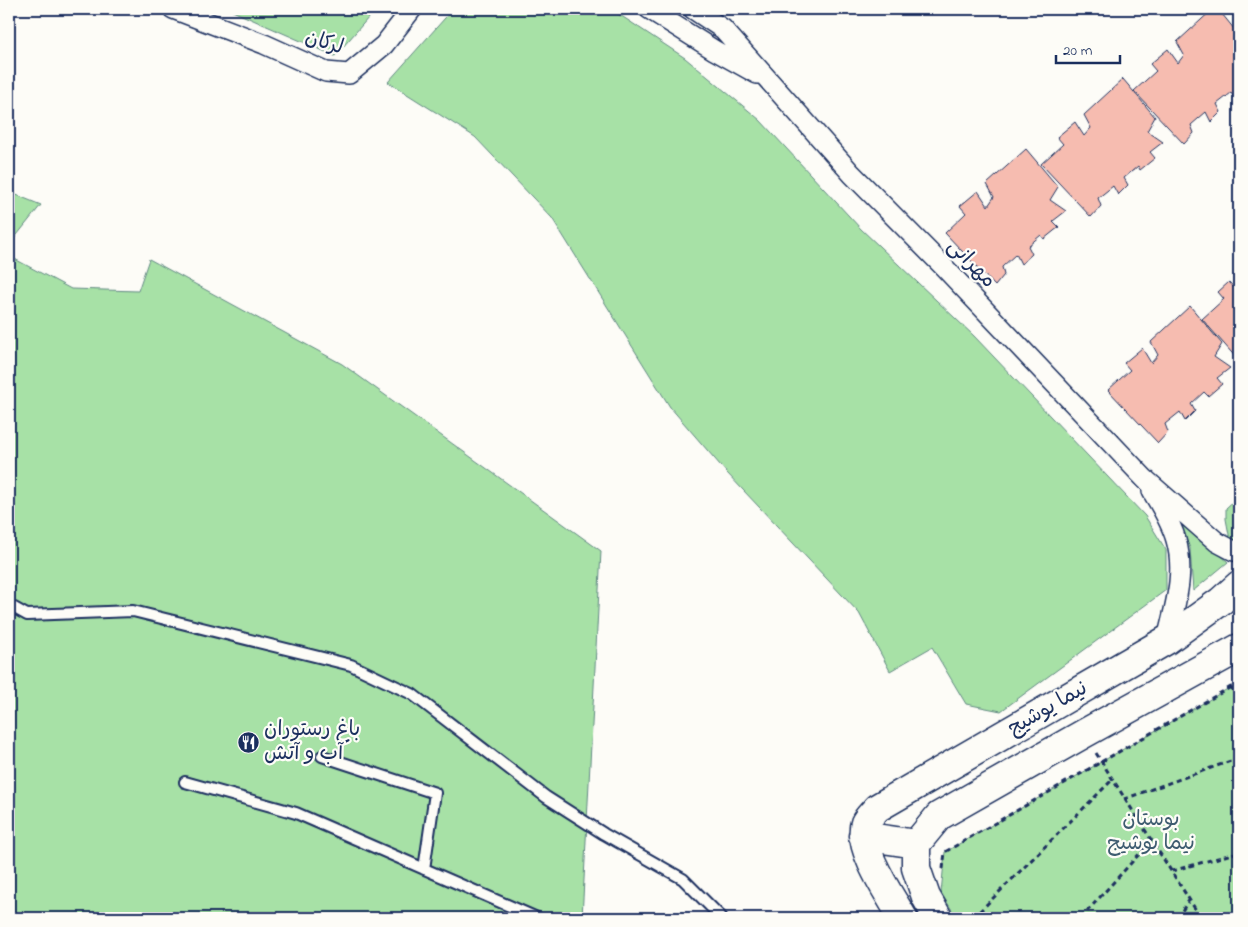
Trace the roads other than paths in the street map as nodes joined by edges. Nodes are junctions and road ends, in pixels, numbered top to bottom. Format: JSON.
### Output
{"nodes":[{"id":1,"x":173,"y":9,"type":"edge"},
{"id":2,"x":412,"y":9,"type":"edge"},
{"id":3,"x":649,"y":9,"type":"edge"},
{"id":4,"x":693,"y":9,"type":"edge"},
{"id":5,"x":766,"y":79,"type":"junction"},
{"id":6,"x":1145,"y":479,"type":"junction"},
{"id":7,"x":1239,"y":552,"type":"edge"},
{"id":8,"x":1239,"y":585,"type":"edge"},
{"id":9,"x":9,"y":606,"type":"edge"},
{"id":10,"x":1166,"y":640,"type":"junction"},
{"id":11,"x":1239,"y":648,"type":"edge"},
{"id":12,"x":322,"y":756,"type":"dead end"},
{"id":13,"x":185,"y":782,"type":"dead end"},
{"id":14,"x":863,"y":836,"type":"junction"},
{"id":15,"x":916,"y":844,"type":"junction"},
{"id":16,"x":424,"y":869,"type":"junction"},
{"id":17,"x":537,"y":918,"type":"edge"},
{"id":18,"x":722,"y":918,"type":"edge"},
{"id":19,"x":903,"y":918,"type":"edge"},
{"id":20,"x":938,"y":918,"type":"edge"}],
"edges":[{"from":1,"to":2,"type":"street","name":"لرکان"},
{"from":3,"to":5,"type":"street","name":"مهرانی"},
{"from":4,"to":5,"type":"street","name":"مهرانی"},
{"from":5,"to":6,"type":"street","name":"مهرانی"},
{"from":6,"to":7,"type":"street"},
{"from":6,"to":10,"type":"street"},
{"from":8,"to":10,"type":"street","name":"نیما یوشیج"},
{"from":9,"to":18,"type":"lane"},
{"from":10,"to":14,"type":"street","name":"نیما یوشیج"},
{"from":11,"to":15,"type":"street","name":"نیما یوشیج"},
{"from":12,"to":16,"type":"lane"},
{"from":13,"to":16,"type":"lane"},
{"from":14,"to":15,"type":"street"},
{"from":14,"to":19,"type":"street"},
{"from":15,"to":20,"type":"street"},
{"from":16,"to":17,"type":"lane"}]}
